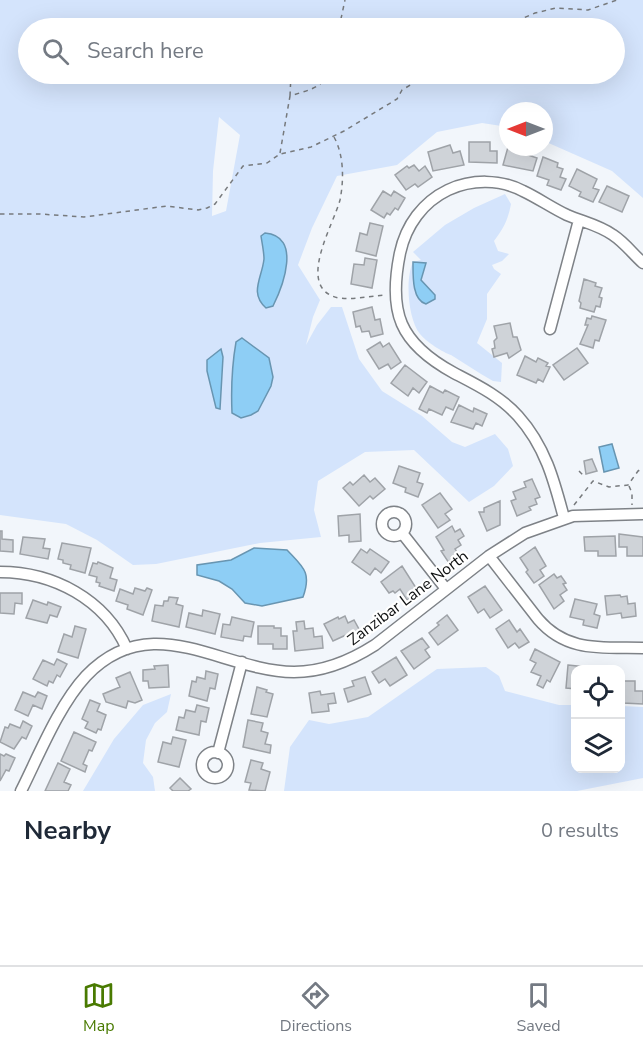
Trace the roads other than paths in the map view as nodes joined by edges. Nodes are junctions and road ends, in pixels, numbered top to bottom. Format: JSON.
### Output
{"nodes":[{"id":1,"x":579,"y":220,"type":"junction"},
{"id":2,"x":643,"y":263,"type":"edge"},
{"id":3,"x":550,"y":329,"type":"dead end"},
{"id":4,"x":643,"y":514,"type":"edge"},
{"id":5,"x":564,"y":518,"type":"junction"},
{"id":6,"x":402,"y":533,"type":"dead end"},
{"id":7,"x":489,"y":556,"type":"junction"},
{"id":8,"x":0,"y":572,"type":"edge"},
{"id":9,"x":446,"y":589,"type":"junction"},
{"id":10,"x":643,"y":648,"type":"edge"},
{"id":11,"x":127,"y":650,"type":"junction"},
{"id":12,"x":242,"y":662,"type":"junction"},
{"id":13,"x":218,"y":753,"type":"dead end"},
{"id":14,"x":21,"y":791,"type":"edge"}],
"edges":[{"from":1,"to":2,"type":"street"},
{"from":1,"to":3,"type":"street"},
{"from":1,"to":5,"type":"street"},
{"from":4,"to":5,"type":"street","name":"Zanzibar Lane North"},
{"from":5,"to":7,"type":"street","name":"Zanzibar Lane North"},
{"from":6,"to":9,"type":"street"},
{"from":7,"to":9,"type":"street","name":"Zanzibar Lane North"},
{"from":7,"to":10,"type":"street"},
{"from":8,"to":11,"type":"street"},
{"from":9,"to":12,"type":"street","name":"Zanzibar Lane North"},
{"from":11,"to":12,"type":"street","name":"Zanzibar Lane North"},
{"from":11,"to":14,"type":"street","name":"Zanzibar Lane North"},
{"from":12,"to":13,"type":"street"}]}
